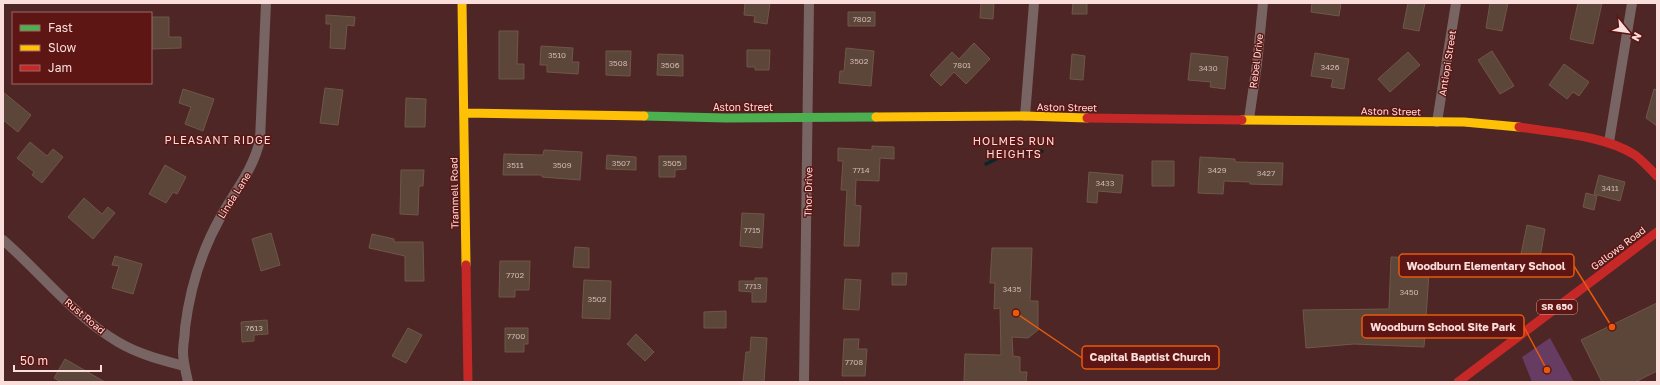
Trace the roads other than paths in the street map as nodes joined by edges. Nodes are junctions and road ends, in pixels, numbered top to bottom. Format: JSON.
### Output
{"nodes":[{"id":1,"x":266,"y":3,"type":"edge"},
{"id":2,"x":462,"y":3,"type":"edge"},
{"id":3,"x":809,"y":3,"type":"edge"},
{"id":4,"x":1034,"y":3,"type":"edge"},
{"id":5,"x":1262,"y":3,"type":"edge"},
{"id":6,"x":1456,"y":3,"type":"edge"},
{"id":7,"x":1632,"y":3,"type":"edge"},
{"id":8,"x":464,"y":113,"type":"junction"},
{"id":9,"x":1025,"y":116,"type":"junction"},
{"id":10,"x":808,"y":118,"type":"junction"},
{"id":11,"x":1249,"y":119,"type":"junction"},
{"id":12,"x":1437,"y":122,"type":"junction"},
{"id":13,"x":1609,"y":142,"type":"junction"},
{"id":14,"x":1657,"y":176,"type":"edge"},
{"id":15,"x":1657,"y":232,"type":"edge"},
{"id":16,"x":3,"y":240,"type":"edge"},
{"id":17,"x":184,"y":366,"type":"junction"},
{"id":18,"x":188,"y":382,"type":"edge"},
{"id":19,"x":468,"y":382,"type":"edge"},
{"id":20,"x":804,"y":382,"type":"edge"},
{"id":21,"x":1458,"y":382,"type":"edge"}],
"edges":[{"from":1,"to":17,"type":"street","name":"Linda Lane"},
{"from":2,"to":8,"type":"street","name":"Trammell Road"},
{"from":3,"to":10,"type":"street","name":"Thor Drive"},
{"from":4,"to":9,"type":"street"},
{"from":5,"to":11,"type":"street","name":"Rebel Drive"},
{"from":6,"to":12,"type":"street","name":"Antiopi Street"},
{"from":7,"to":13,"type":"street"},
{"from":8,"to":10,"type":"street","name":"Aston Street"},
{"from":8,"to":19,"type":"street","name":"Trammell Road"},
{"from":9,"to":10,"type":"street","name":"Aston Street"},
{"from":9,"to":11,"type":"street","name":"Aston Street"},
{"from":10,"to":20,"type":"street","name":"Thor Drive"},
{"from":11,"to":12,"type":"street","name":"Aston Street"},
{"from":12,"to":13,"type":"street","name":"Aston Street"},
{"from":13,"to":14,"type":"street","name":"Aston Street"},
{"from":15,"to":21,"type":"street","name":"Gallows Road","number":"SR 650"},
{"from":16,"to":17,"type":"street","name":"Rust Road"},
{"from":17,"to":18,"type":"street","name":"Linda Lane"}]}
